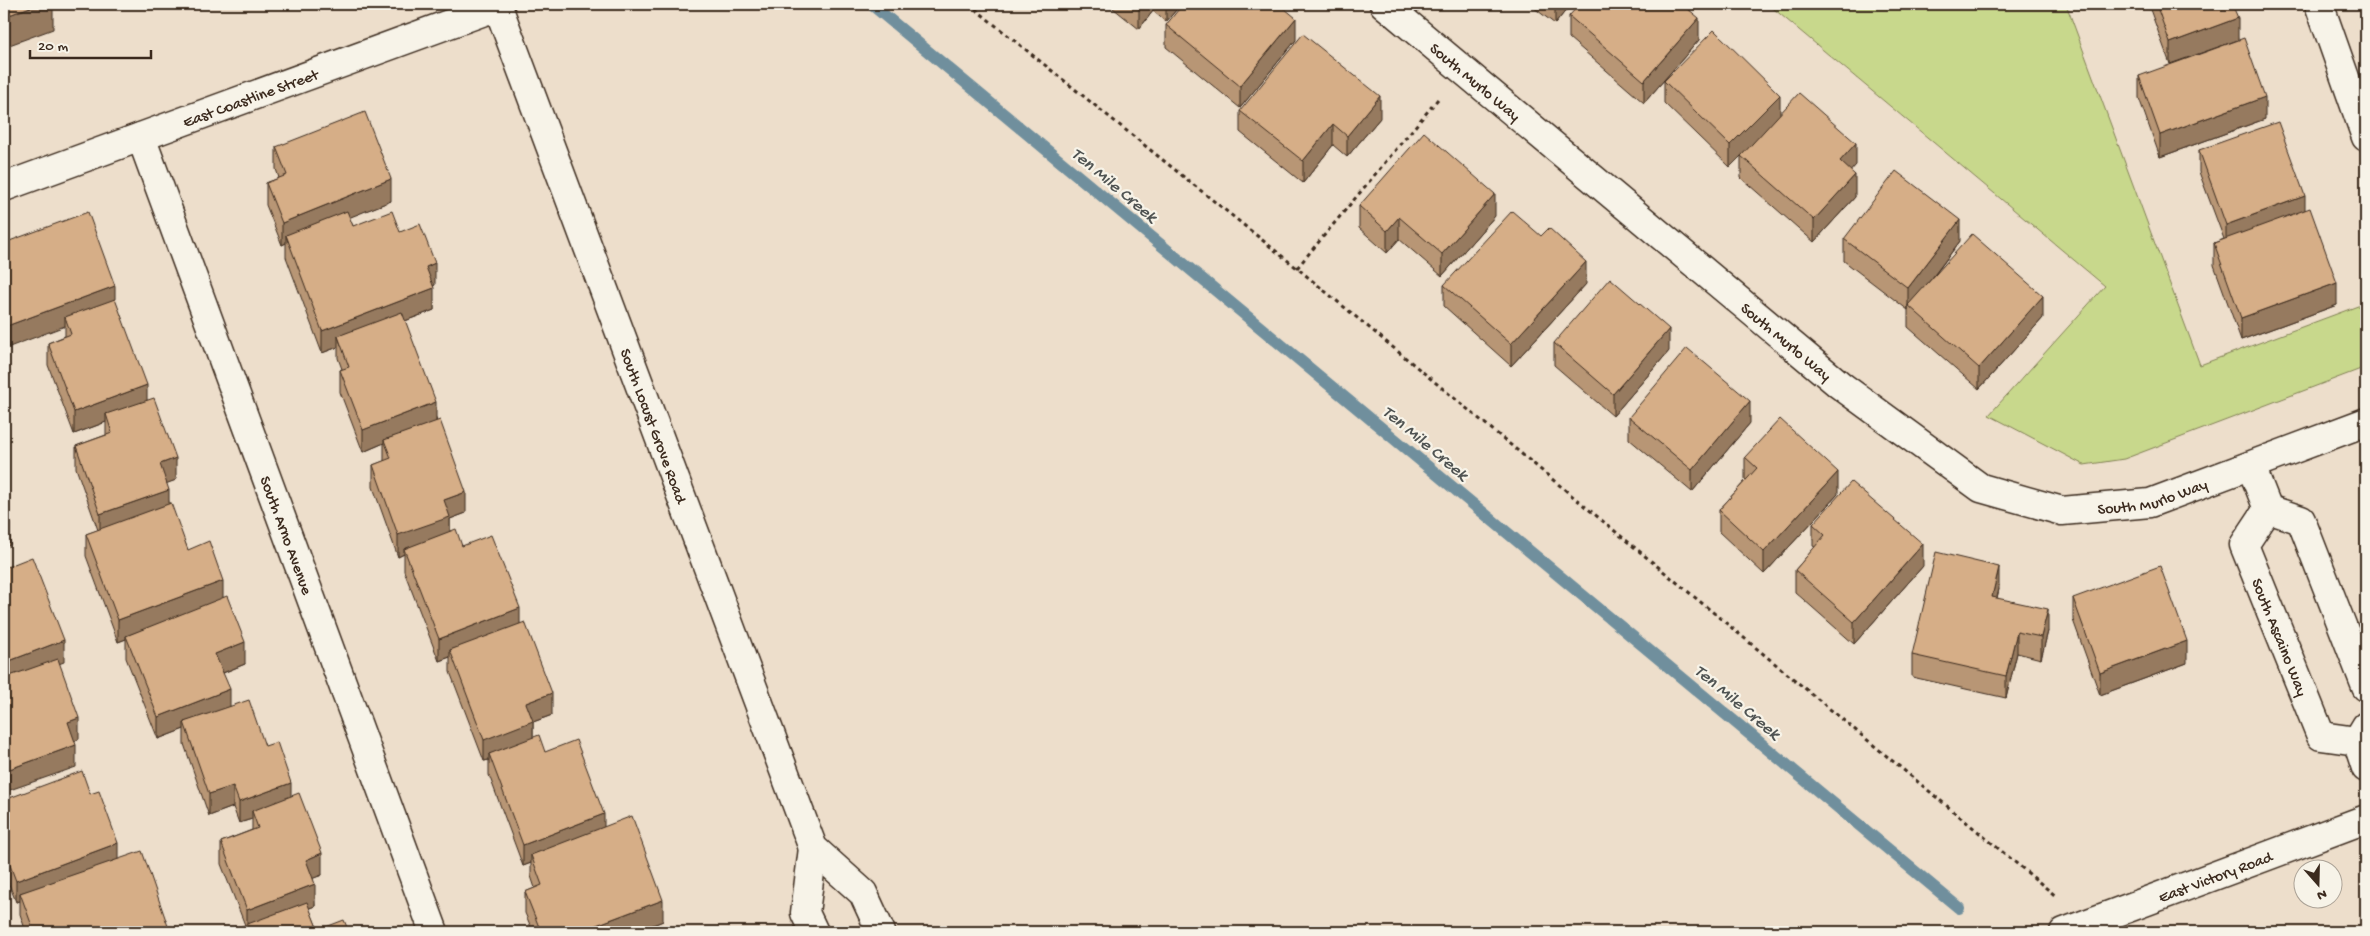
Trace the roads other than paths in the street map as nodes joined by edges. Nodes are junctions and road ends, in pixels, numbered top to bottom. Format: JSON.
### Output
{"nodes":[{"id":1,"x":1384,"y":4,"type":"edge"},
{"id":2,"x":2318,"y":4,"type":"edge"},
{"id":3,"x":497,"y":5,"type":"edge"},
{"id":4,"x":141,"y":137,"type":"junction"},
{"id":5,"x":2366,"y":137,"type":"edge"},
{"id":6,"x":4,"y":187,"type":"edge"},
{"id":7,"x":2366,"y":422,"type":"edge"},
{"id":8,"x":2251,"y":466,"type":"junction"},
{"id":9,"x":2268,"y":509,"type":"junction"},
{"id":10,"x":2366,"y":687,"type":"edge"},
{"id":11,"x":2362,"y":733,"type":"edge"},
{"id":12,"x":2366,"y":768,"type":"edge"},
{"id":13,"x":2366,"y":819,"type":"edge"},
{"id":14,"x":813,"y":848,"type":"junction"},
{"id":15,"x":2076,"y":928,"type":"edge"},
{"id":16,"x":434,"y":932,"type":"edge"},
{"id":17,"x":814,"y":932,"type":"edge"},
{"id":18,"x":881,"y":932,"type":"edge"}],
"edges":[{"from":1,"to":8,"type":"street","name":"South Murlo Way"},
{"from":2,"to":5,"type":"street"},
{"from":3,"to":4,"type":"street","name":"East Coastline Street"},
{"from":3,"to":14,"type":"street","name":"South Locust Grove Road"},
{"from":4,"to":6,"type":"street","name":"East Coastline Street"},
{"from":4,"to":16,"type":"street","name":"South Arno Avenue"},
{"from":7,"to":8,"type":"street","name":"South Murlo Way"},
{"from":8,"to":9,"type":"street"},
{"from":9,"to":10,"type":"street"},
{"from":9,"to":11,"type":"street","name":"South Ascaino Way"},
{"from":11,"to":12,"type":"street","name":"South Ascaino Way"},
{"from":13,"to":15,"type":"street","name":"East Victory Road"},
{"from":14,"to":17,"type":"street","name":"South Locust Grove Road"},
{"from":14,"to":18,"type":"street","name":"South Locust Grove Road"}]}
